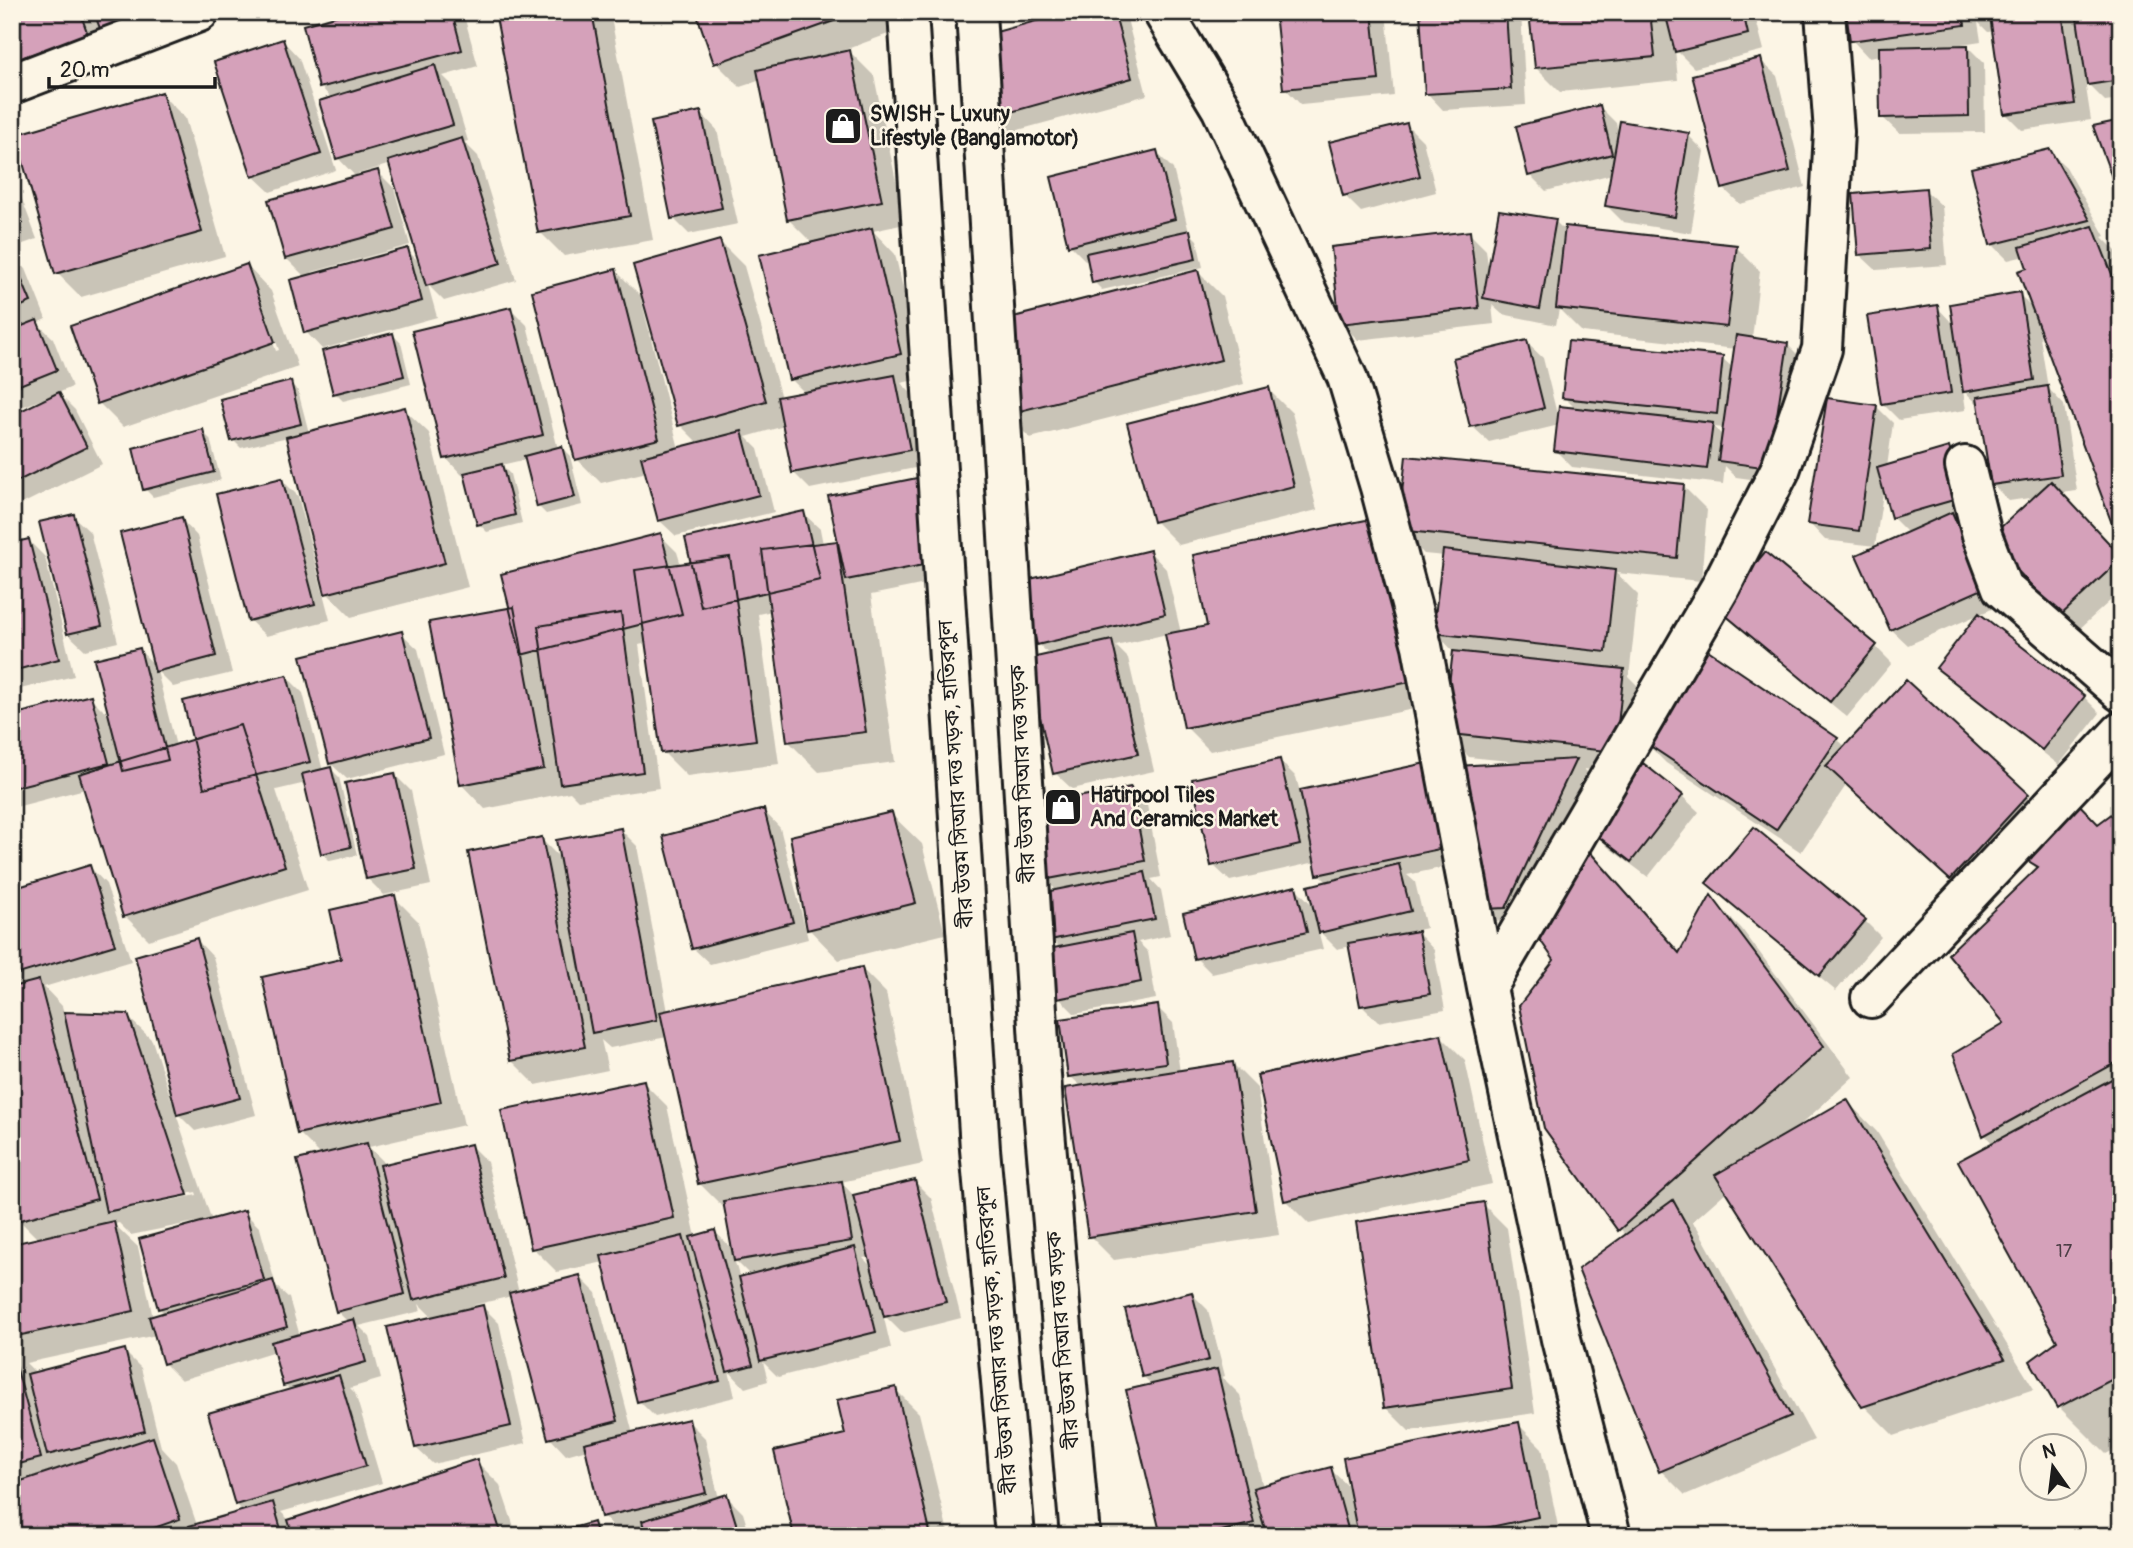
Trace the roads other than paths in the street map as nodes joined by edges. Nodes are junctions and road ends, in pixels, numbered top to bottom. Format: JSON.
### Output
{"nodes":[{"id":1,"x":199,"y":12,"type":"edge"},
{"id":2,"x":908,"y":12,"type":"edge"},
{"id":3,"x":976,"y":12,"type":"edge"},
{"id":4,"x":1163,"y":12,"type":"edge"},
{"id":5,"x":1825,"y":12,"type":"edge"},
{"id":6,"x":12,"y":84,"type":"edge"},
{"id":7,"x":1965,"y":466,"type":"dead end"},
{"id":8,"x":2121,"y":692,"type":"edge"},
{"id":9,"x":2121,"y":732,"type":"edge"},
{"id":10,"x":1487,"y":988,"type":"junction"},
{"id":11,"x":1871,"y":998,"type":"dead end"},
{"id":12,"x":1015,"y":1536,"type":"edge"},
{"id":13,"x":1080,"y":1536,"type":"edge"},
{"id":14,"x":1611,"y":1536,"type":"edge"}],
"edges":[{"from":1,"to":6,"type":"street"},
{"from":2,"to":12,"type":"street","name":"বীর উত্তম সিআর দত্ত সড়ক, হাতিরপুল"},
{"from":3,"to":13,"type":"street","name":"বীর উত্তম সিআর দত্ত সড়ক"},
{"from":4,"to":10,"type":"street"},
{"from":5,"to":10,"type":"street"},
{"from":7,"to":8,"type":"street"},
{"from":9,"to":11,"type":"street"},
{"from":10,"to":14,"type":"street"}]}
